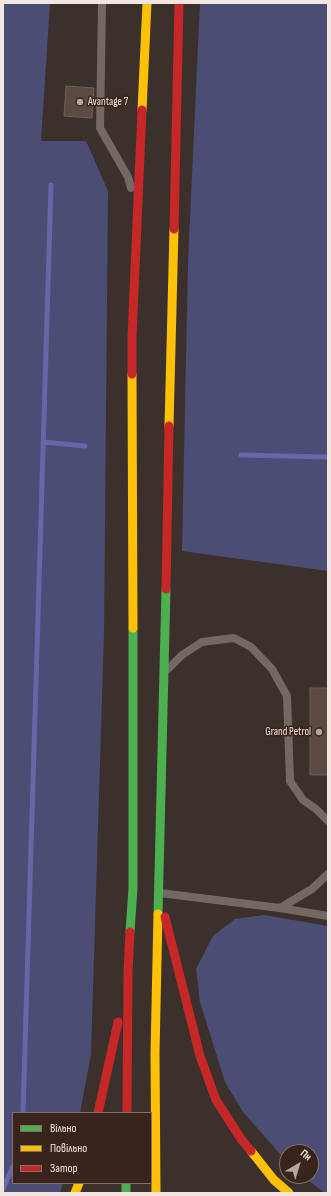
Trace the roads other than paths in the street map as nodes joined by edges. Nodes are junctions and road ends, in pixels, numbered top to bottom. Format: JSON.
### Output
{"nodes":[{"id":1,"x":102,"y":3,"type":"edge"},
{"id":2,"x":147,"y":3,"type":"edge"},
{"id":3,"x":179,"y":3,"type":"edge"},
{"id":4,"x":138,"y":214,"type":"junction"},
{"id":5,"x":164,"y":674,"type":"junction"},
{"id":6,"x":328,"y":821,"type":"edge"},
{"id":7,"x":328,"y":874,"type":"edge"},
{"id":8,"x":159,"y":892,"type":"junction"},
{"id":9,"x":280,"y":908,"type":"junction"},
{"id":10,"x":328,"y":916,"type":"edge"},
{"id":11,"x":128,"y":972,"type":"junction"},
{"id":12,"x":98,"y":1112,"type":"edge"},
{"id":13,"x":127,"y":1112,"type":"edge"},
{"id":14,"x":156,"y":1193,"type":"edge"},
{"id":15,"x":289,"y":1193,"type":"edge"}],
"edges":[{"from":1,"to":4,"type":"lane"},
{"from":2,"to":4,"type":"main road"},
{"from":3,"to":5,"type":"main road"},
{"from":4,"to":11,"type":"main road"},
{"from":5,"to":6,"type":"lane"},
{"from":5,"to":8,"type":"main road"},
{"from":7,"to":9,"type":"lane"},
{"from":8,"to":9,"type":"lane"},
{"from":8,"to":14,"type":"main road"},
{"from":8,"to":15,"type":"main road"},
{"from":9,"to":10,"type":"lane"},
{"from":11,"to":12,"type":"main road"},
{"from":11,"to":13,"type":"main road"}]}
